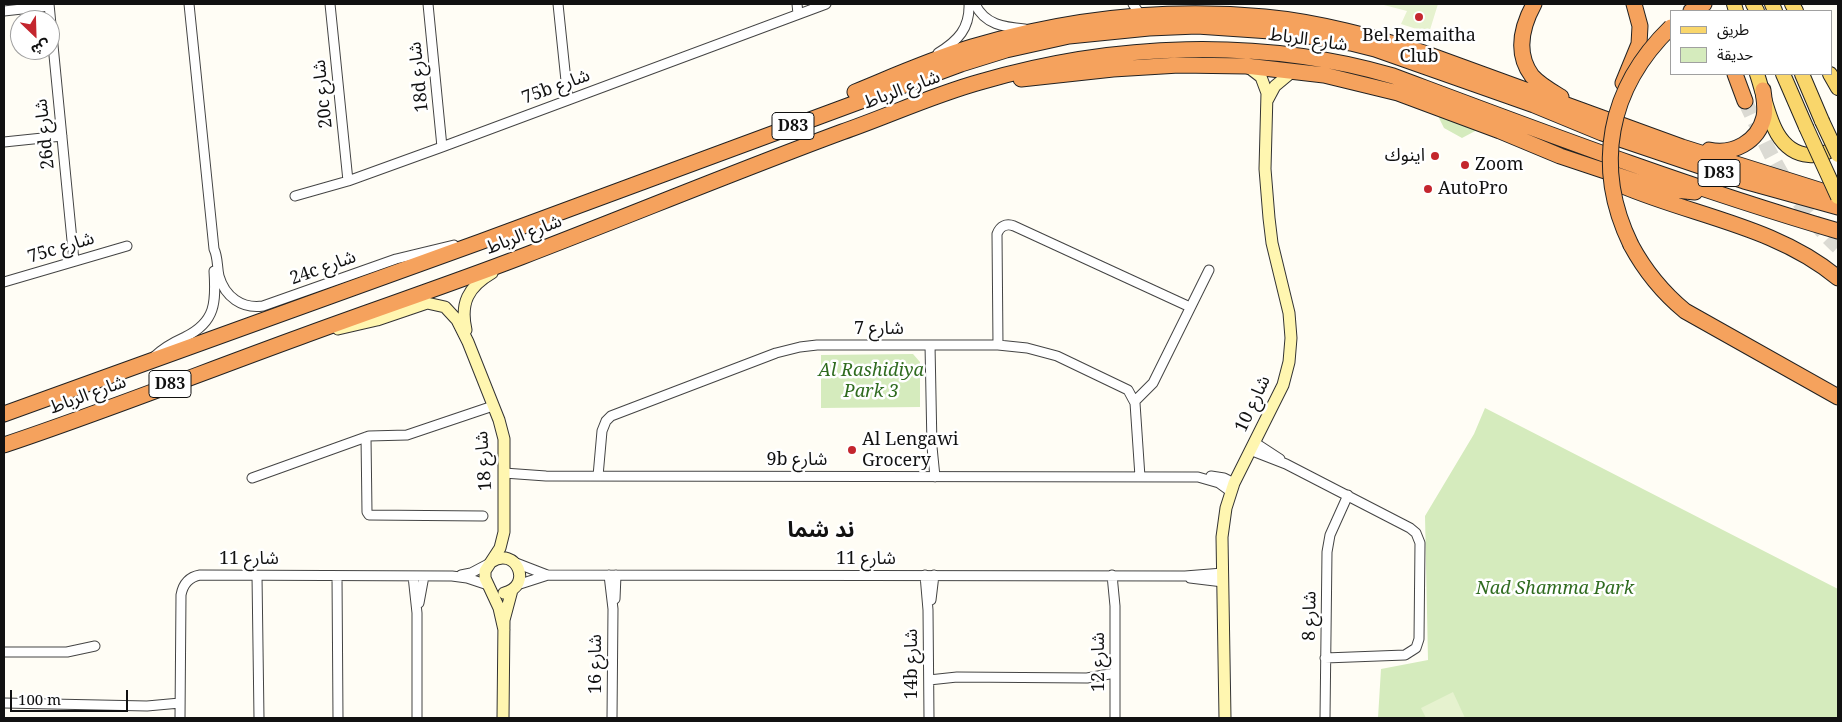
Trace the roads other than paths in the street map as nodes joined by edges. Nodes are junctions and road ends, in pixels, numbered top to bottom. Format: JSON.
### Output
{"nodes":[{"id":1,"x":189,"y":4,"type":"edge"},
{"id":2,"x":330,"y":4,"type":"edge"},
{"id":3,"x":428,"y":4,"type":"edge"},
{"id":4,"x":558,"y":4,"type":"edge"},
{"id":5,"x":797,"y":4,"type":"edge"},
{"id":6,"x":826,"y":4,"type":"edge"},
{"id":7,"x":969,"y":4,"type":"edge"},
{"id":8,"x":975,"y":4,"type":"edge"},
{"id":9,"x":1534,"y":4,"type":"edge"},
{"id":10,"x":1634,"y":4,"type":"edge"},
{"id":11,"x":1704,"y":4,"type":"edge"},
{"id":12,"x":49,"y":5,"type":"edge"},
{"id":13,"x":1137,"y":10,"type":"edge"},
{"id":14,"x":1693,"y":10,"type":"edge"},
{"id":15,"x":4,"y":11,"type":"edge"},
{"id":16,"x":798,"y":14,"type":"junction"},
{"id":17,"x":1670,"y":28,"type":"edge"},
{"id":18,"x":1040,"y":30,"type":"junction"},
{"id":19,"x":1246,"y":66,"type":"junction"},
{"id":20,"x":1293,"y":71,"type":"junction"},
{"id":21,"x":902,"y":73,"type":"junction"},
{"id":22,"x":1736,"y":75,"type":"edge"},
{"id":23,"x":1758,"y":75,"type":"edge"},
{"id":24,"x":1783,"y":75,"type":"edge"},
{"id":25,"x":1802,"y":75,"type":"edge"},
{"id":26,"x":1831,"y":75,"type":"edge"},
{"id":27,"x":974,"y":83,"type":"junction"},
{"id":28,"x":1838,"y":88,"type":"edge"},
{"id":29,"x":1763,"y":90,"type":"junction"},
{"id":30,"x":1623,"y":97,"type":"junction"},
{"id":31,"x":568,"y":100,"type":"junction"},
{"id":32,"x":1267,"y":101,"type":"junction"},
{"id":33,"x":1745,"y":102,"type":"tunnel mouth"},
{"id":34,"x":1611,"y":122,"type":"junction"},
{"id":35,"x":62,"y":136,"type":"junction"},
{"id":36,"x":756,"y":139,"type":"junction"},
{"id":37,"x":4,"y":142,"type":"edge"},
{"id":38,"x":1838,"y":145,"type":"edge"},
{"id":39,"x":442,"y":147,"type":"junction"},
{"id":40,"x":1682,"y":147,"type":"junction"},
{"id":41,"x":1838,"y":155,"type":"edge"},
{"id":42,"x":1566,"y":157,"type":"junction"},
{"id":43,"x":348,"y":181,"type":"junction"},
{"id":44,"x":1712,"y":192,"type":"junction"},
{"id":45,"x":295,"y":196,"type":"dead end"},
{"id":46,"x":1838,"y":196,"type":"edge"},
{"id":47,"x":1838,"y":207,"type":"edge"},
{"id":48,"x":1838,"y":231,"type":"edge"},
{"id":49,"x":480,"y":242,"type":"junction"},
{"id":50,"x":127,"y":246,"type":"dead end"},
{"id":51,"x":214,"y":249,"type":"junction"},
{"id":52,"x":518,"y":258,"type":"junction"},
{"id":53,"x":74,"y":261,"type":"junction"},
{"id":54,"x":1209,"y":270,"type":"dead end"},
{"id":55,"x":1838,"y":278,"type":"edge"},
{"id":56,"x":4,"y":282,"type":"edge"},
{"id":57,"x":1190,"y":307,"type":"junction"},
{"id":58,"x":314,"y":331,"type":"junction"},
{"id":59,"x":468,"y":342,"type":"junction"},
{"id":60,"x":933,"y":345,"type":"junction"},
{"id":61,"x":998,"y":345,"type":"junction"},
{"id":62,"x":152,"y":360,"type":"junction"},
{"id":63,"x":1152,"y":383,"type":"junction"},
{"id":64,"x":1131,"y":392,"type":"junction"},
{"id":65,"x":1838,"y":397,"type":"edge"},
{"id":66,"x":1135,"y":402,"type":"junction"},
{"id":67,"x":493,"y":406,"type":"junction"},
{"id":68,"x":4,"y":414,"type":"edge"},
{"id":69,"x":366,"y":437,"type":"junction"},
{"id":70,"x":4,"y":446,"type":"edge"},
{"id":71,"x":1252,"y":446,"type":"junction"},
{"id":72,"x":504,"y":475,"type":"junction"},
{"id":73,"x":601,"y":476,"type":"junction"},
{"id":74,"x":931,"y":477,"type":"junction"},
{"id":75,"x":1137,"y":477,"type":"junction"},
{"id":76,"x":252,"y":478,"type":"dead end"},
{"id":77,"x":1232,"y":487,"type":"junction"},
{"id":78,"x":1350,"y":496,"type":"junction"},
{"id":79,"x":483,"y":516,"type":"dead end"},
{"id":80,"x":504,"y":525,"type":"junction"},
{"id":81,"x":490,"y":563,"type":"junction"},
{"id":82,"x":515,"y":563,"type":"junction"},
{"id":83,"x":548,"y":575,"type":"junction"},
{"id":84,"x":613,"y":575,"type":"junction"},
{"id":85,"x":929,"y":575,"type":"junction"},
{"id":86,"x":1116,"y":575,"type":"junction"},
{"id":87,"x":261,"y":576,"type":"junction"},
{"id":88,"x":340,"y":576,"type":"junction"},
{"id":89,"x":413,"y":576,"type":"junction"},
{"id":90,"x":424,"y":576,"type":"junction"},
{"id":91,"x":452,"y":576,"type":"junction"},
{"id":92,"x":1223,"y":578,"type":"junction"},
{"id":93,"x":488,"y":586,"type":"junction"},
{"id":94,"x":514,"y":588,"type":"junction"},
{"id":95,"x":417,"y":613,"type":"junction"},
{"id":96,"x":504,"y":630,"type":"junction"},
{"id":97,"x":95,"y":646,"type":"dead end"},
{"id":98,"x":4,"y":652,"type":"edge"},
{"id":99,"x":1326,"y":656,"type":"junction"},
{"id":100,"x":929,"y":677,"type":"junction"},
{"id":101,"x":1115,"y":678,"type":"junction"},
{"id":102,"x":4,"y":703,"type":"edge"},
{"id":103,"x":180,"y":710,"type":"edge"},
{"id":104,"x":259,"y":718,"type":"edge"},
{"id":105,"x":338,"y":718,"type":"edge"},
{"id":106,"x":417,"y":718,"type":"edge"},
{"id":107,"x":504,"y":718,"type":"edge"},
{"id":108,"x":612,"y":718,"type":"edge"},
{"id":109,"x":929,"y":718,"type":"edge"},
{"id":110,"x":1115,"y":718,"type":"edge"},
{"id":111,"x":1225,"y":718,"type":"edge"},
{"id":112,"x":1325,"y":718,"type":"edge"}],
"edges":[{"from":1,"to":51,"type":"street","name":"24c شارع"},
{"from":2,"to":43,"type":"street","name":"20c شارع"},
{"from":3,"to":39,"type":"street","name":"18d شارع"},
{"from":4,"to":31,"type":"street"},
{"from":5,"to":16,"type":"street"},
{"from":6,"to":16,"type":"street","name":"75b شارع"},
{"from":7,"to":21,"type":"street"},
{"from":8,"to":18,"type":"street"},
{"from":9,"to":34,"type":"highway"},
{"from":10,"to":30,"type":"highway"},
{"from":11,"to":14,"type":"highway"},
{"from":12,"to":15,"type":"street"},
{"from":12,"to":35,"type":"street","name":"26d شارع"},
{"from":13,"to":18,"type":"highway"},
{"from":13,"to":34,"type":"highway"},
{"from":16,"to":31,"type":"street","name":"75b شارع"},
{"from":17,"to":30,"type":"highway","bridge":true},
{"from":18,"to":21,"type":"highway"},
{"from":19,"to":20,"type":"highway"},
{"from":19,"to":27,"type":"highway"},
{"from":19,"to":32,"type":"street","name":"شارع 10"},
{"from":20,"to":32,"type":"street"},
{"from":20,"to":42,"type":"highway"},
{"from":21,"to":36,"type":"highway"},
{"from":22,"to":33,"type":"highway"},
{"from":23,"to":29,"type":"main road"},
{"from":24,"to":46,"type":"main road","bridge":true},
{"from":25,"to":41,"type":"main road","bridge":true},
{"from":26,"to":28,"type":"main road"},
{"from":27,"to":44,"type":"highway","name":"شارع الرباط","number":"D83"},
{"from":27,"to":52,"type":"highway","name":"شارع الرباط","number":"D83"},
{"from":29,"to":38,"type":"main road"},
{"from":29,"to":40,"type":"highway"},
{"from":30,"to":65,"type":"highway","bridge":true},
{"from":31,"to":39,"type":"street","name":"75b شارع"},
{"from":32,"to":71,"type":"street","name":"شارع 10"},
{"from":34,"to":40,"type":"highway"},
{"from":35,"to":37,"type":"street"},
{"from":35,"to":53,"type":"street","name":"26d شارع"},
{"from":36,"to":47,"type":"highway","name":"شارع الرباط","number":"D83"},
{"from":36,"to":49,"type":"highway","name":"شارع الرباط","number":"D83"},
{"from":39,"to":43,"type":"street","name":"75b شارع"},
{"from":40,"to":46,"type":"highway"},
{"from":42,"to":44,"type":"highway"},
{"from":42,"to":55,"type":"highway"},
{"from":43,"to":45,"type":"street","name":"75b شارع"},
{"from":44,"to":48,"type":"highway","name":"شارع الرباط","number":"D83"},
{"from":49,"to":51,"type":"street","name":"24c شارع"},
{"from":49,"to":62,"type":"highway","name":"شارع الرباط","number":"D83"},
{"from":50,"to":53,"type":"street","name":"75c شارع"},
{"from":51,"to":62,"type":"street","name":"24c شارع"},
{"from":52,"to":58,"type":"highway","name":"شارع الرباط","number":"D83"},
{"from":52,"to":59,"type":"street","name":"شارع 18"},
{"from":53,"to":56,"type":"street","name":"75c شارع"},
{"from":54,"to":57,"type":"street"},
{"from":57,"to":61,"type":"street"},
{"from":57,"to":63,"type":"street"},
{"from":58,"to":59,"type":"street","name":"شارع 18"},
{"from":58,"to":70,"type":"highway","name":"شارع الرباط","number":"D83"},
{"from":59,"to":67,"type":"street","name":"شارع 18"},
{"from":60,"to":61,"type":"street","name":"شارع 7"},
{"from":60,"to":73,"type":"street","name":"شارع 7"},
{"from":60,"to":74,"type":"street"},
{"from":61,"to":64,"type":"street","name":"شارع 7"},
{"from":62,"to":68,"type":"highway","name":"شارع الرباط","number":"D83"},
{"from":63,"to":64,"type":"street"},
{"from":63,"to":66,"type":"street"},
{"from":64,"to":66,"type":"street"},
{"from":66,"to":75,"type":"street"},
{"from":67,"to":69,"type":"street"},
{"from":67,"to":72,"type":"street","name":"شارع 18"},
{"from":69,"to":76,"type":"street"},
{"from":69,"to":79,"type":"street"},
{"from":71,"to":77,"type":"street","name":"شارع 10"},
{"from":71,"to":78,"type":"street"},
{"from":72,"to":73,"type":"street","name":"9b شارع"},
{"from":72,"to":80,"type":"street","name":"شارع 18"},
{"from":73,"to":74,"type":"street","name":"9b شارع"},
{"from":74,"to":75,"type":"street","name":"9b شارع"},
{"from":75,"to":77,"type":"street","name":"9b شارع"},
{"from":77,"to":92,"type":"street","name":"شارع 10"},
{"from":78,"to":99,"type":"street","name":"شارع 8"},
{"from":78,"to":99,"type":"street"},
{"from":80,"to":81,"type":"street","name":"شارع 18"},
{"from":80,"to":82,"type":"street","name":"شارع 18"},
{"from":81,"to":82,"type":"street"},
{"from":81,"to":91,"type":"street","name":"شارع 11"},
{"from":81,"to":93,"type":"street"},
{"from":82,"to":83,"type":"street","name":"شارع 11"},
{"from":82,"to":94,"type":"street"},
{"from":83,"to":84,"type":"street","name":"شارع 11"},
{"from":83,"to":94,"type":"street","name":"شارع 11"},
{"from":84,"to":85,"type":"street","name":"شارع 11"},
{"from":84,"to":108,"type":"street","name":"شارع 16"},
{"from":85,"to":86,"type":"street","name":"شارع 11"},
{"from":85,"to":100,"type":"street","name":"14b شارع"},
{"from":86,"to":92,"type":"street","name":"شارع 11"},
{"from":86,"to":101,"type":"street","name":"شارع 12"},
{"from":87,"to":88,"type":"street","name":"شارع 11"},
{"from":87,"to":103,"type":"street","name":"شارع 11"},
{"from":87,"to":104,"type":"street"},
{"from":88,"to":89,"type":"street","name":"شارع 11"},
{"from":88,"to":105,"type":"street"},
{"from":89,"to":90,"type":"street","name":"شارع 11"},
{"from":89,"to":95,"type":"street"},
{"from":90,"to":91,"type":"street","name":"شارع 11"},
{"from":90,"to":95,"type":"street"},
{"from":91,"to":93,"type":"street","name":"شارع 11"},
{"from":92,"to":111,"type":"street","name":"شارع 10"},
{"from":93,"to":94,"type":"street"},
{"from":93,"to":96,"type":"street"},
{"from":94,"to":96,"type":"street"},
{"from":95,"to":106,"type":"street"},
{"from":96,"to":107,"type":"street"},
{"from":97,"to":98,"type":"street"},
{"from":99,"to":112,"type":"street","name":"شارع 8"},
{"from":100,"to":101,"type":"street"},
{"from":100,"to":109,"type":"street","name":"14b شارع"},
{"from":101,"to":110,"type":"street","name":"شارع 12"},
{"from":102,"to":103,"type":"street"}]}
